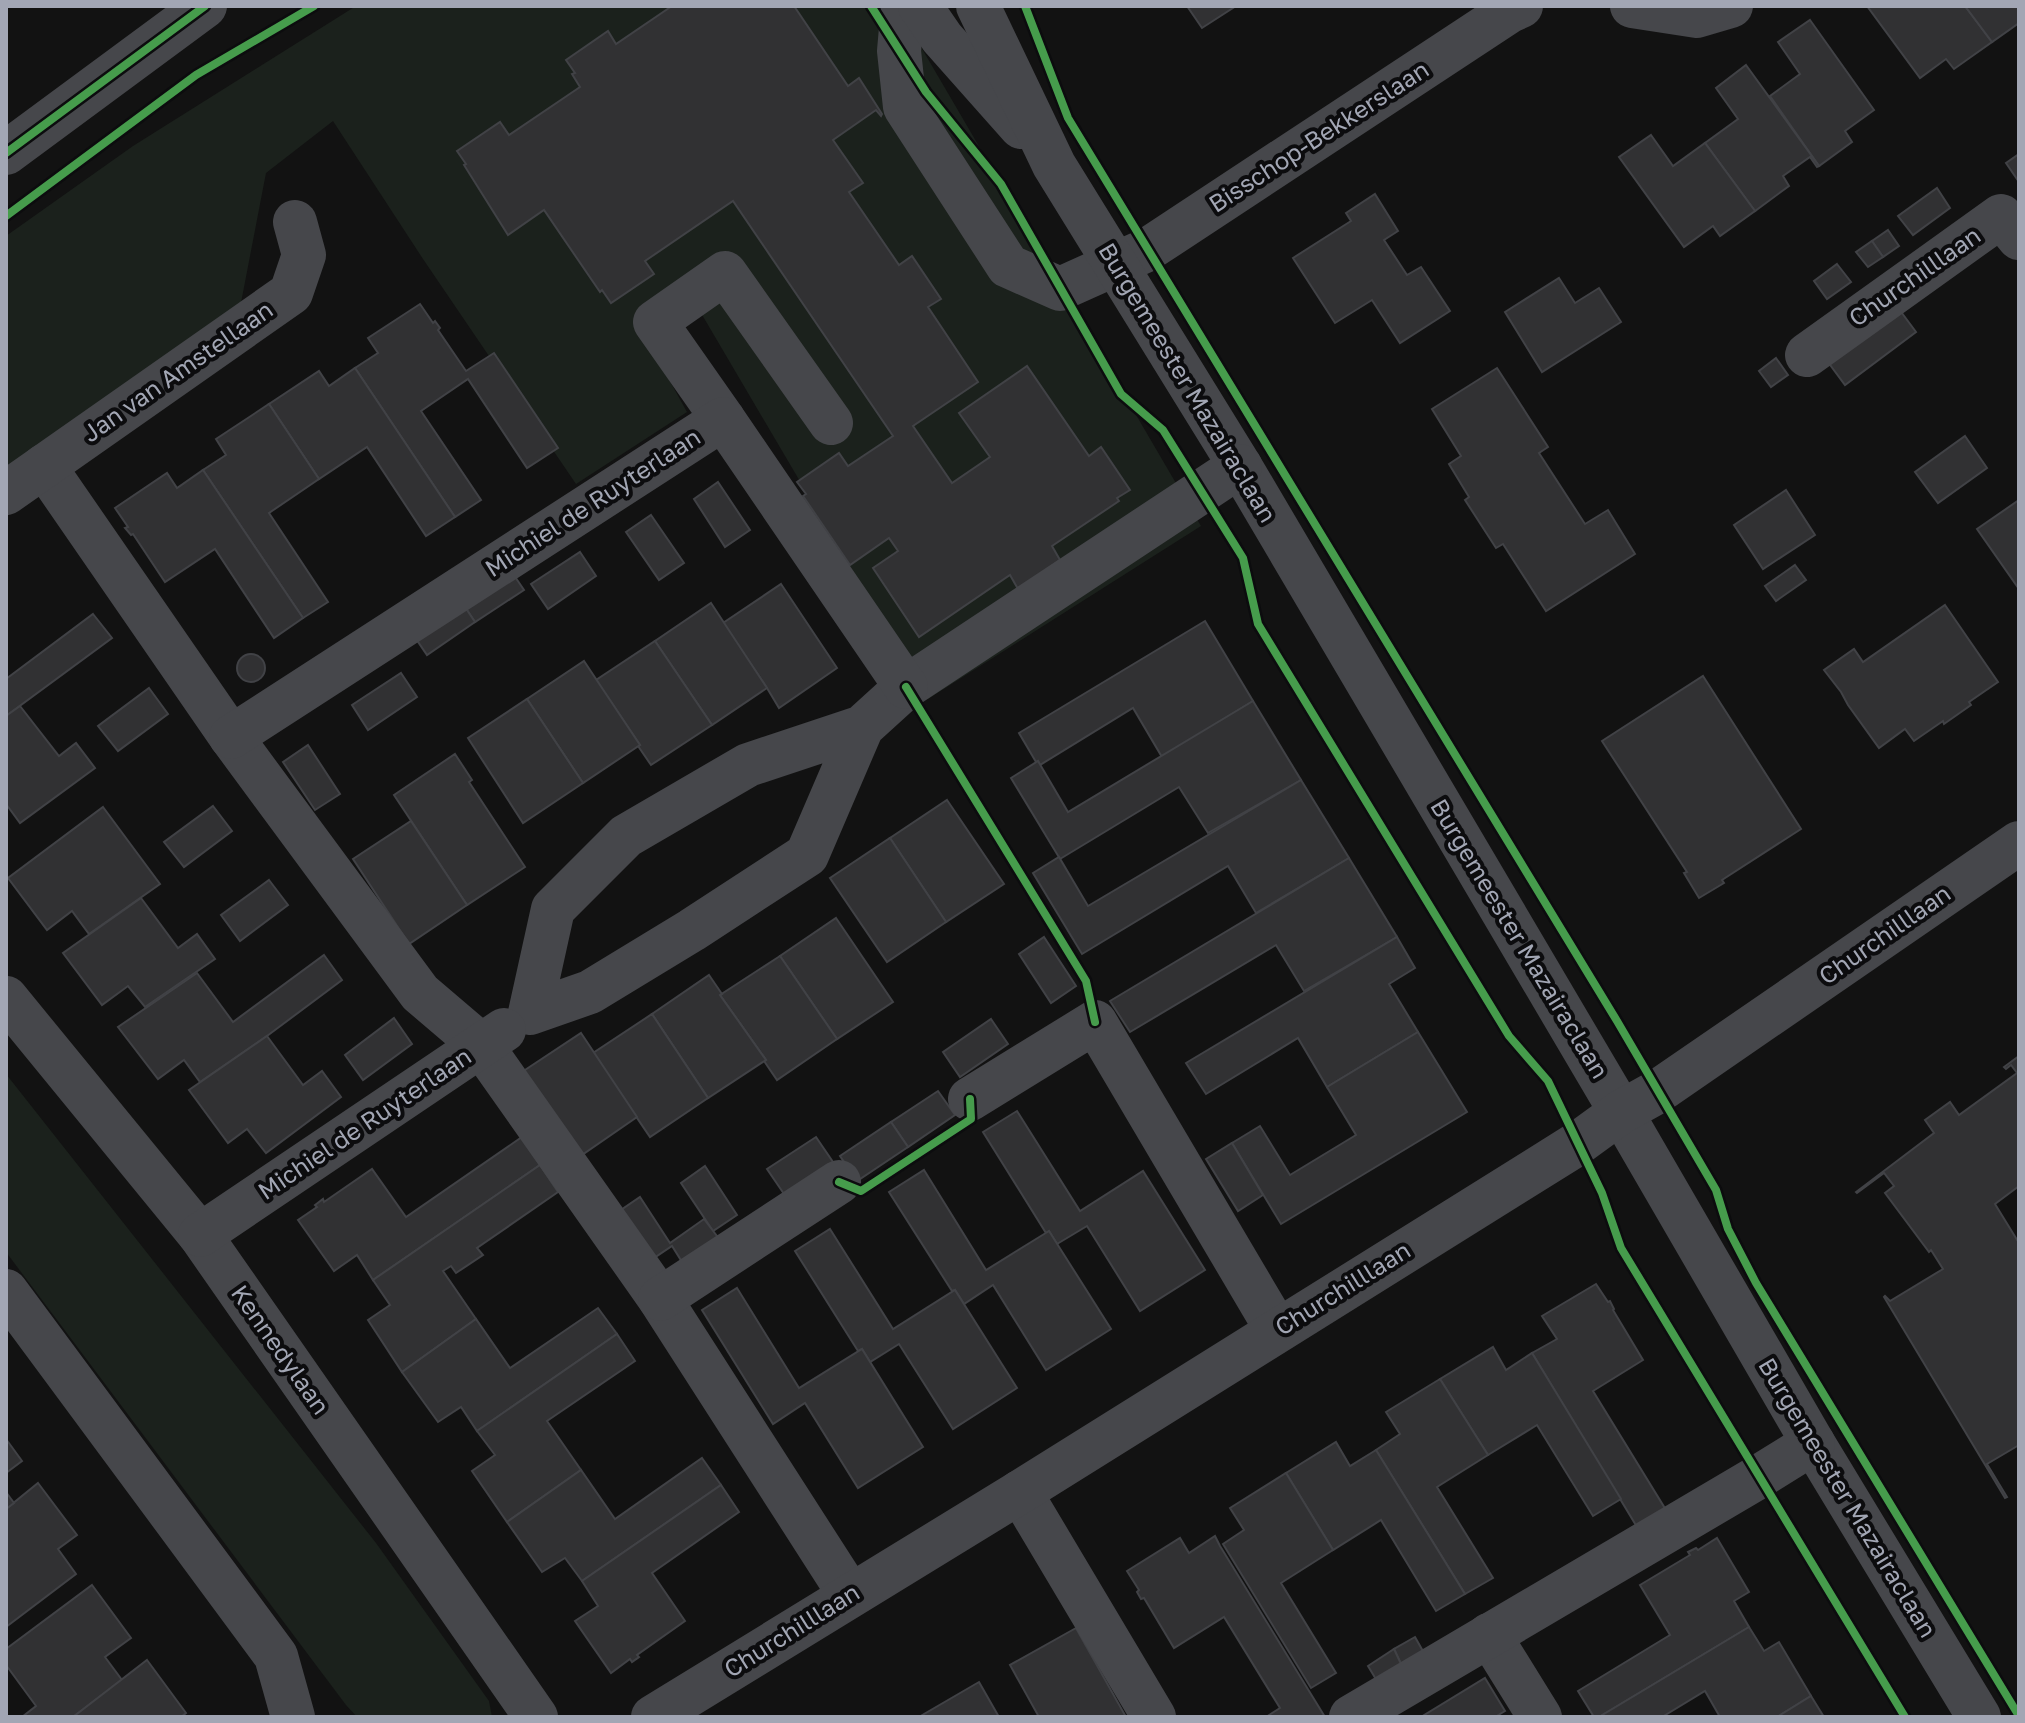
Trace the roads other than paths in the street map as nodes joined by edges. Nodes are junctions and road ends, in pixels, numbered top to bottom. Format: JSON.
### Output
{"nodes":[{"id":1,"x":205,"y":6,"type":"edge"},
{"id":2,"x":903,"y":6,"type":"edge"},
{"id":3,"x":920,"y":6,"type":"edge"},
{"id":4,"x":978,"y":6,"type":"edge"},
{"id":5,"x":1521,"y":6,"type":"edge"},
{"id":6,"x":1632,"y":6,"type":"edge"},
{"id":7,"x":1731,"y":6,"type":"edge"},
{"id":8,"x":6,"y":153,"type":"edge"},
{"id":9,"x":1054,"y":165,"type":"junction"},
{"id":10,"x":295,"y":222,"type":"dead end"},
{"id":11,"x":2019,"y":238,"type":"edge"},
{"id":12,"x":1115,"y":265,"type":"junction"},
{"id":13,"x":1807,"y":355,"type":"dead end"},
{"id":14,"x":723,"y":419,"type":"junction"},
{"id":15,"x":831,"y":423,"type":"dead end"},
{"id":16,"x":44,"y":466,"type":"junction"},
{"id":17,"x":1240,"y":466,"type":"junction"},
{"id":18,"x":6,"y":493,"type":"edge"},
{"id":19,"x":906,"y":687,"type":"junction"},
{"id":20,"x":862,"y":727,"type":"junction"},
{"id":21,"x":231,"y":737,"type":"junction"},
{"id":22,"x":2019,"y":843,"type":"edge"},
{"id":23,"x":6,"y":998,"type":"edge"},
{"id":24,"x":530,"y":1013,"type":"junction"},
{"id":25,"x":481,"y":1045,"type":"junction"},
{"id":26,"x":970,"y":1099,"type":"dead end"},
{"id":27,"x":1621,"y":1112,"type":"junction"},
{"id":28,"x":839,"y":1182,"type":"dead end"},
{"id":29,"x":200,"y":1235,"type":"junction"},
{"id":30,"x":6,"y":1291,"type":"edge"},
{"id":31,"x":660,"y":1299,"type":"junction"},
{"id":32,"x":1277,"y":1330,"type":"junction"},
{"id":33,"x":1813,"y":1443,"type":"junction"},
{"id":34,"x":1020,"y":1492,"type":"junction"},
{"id":35,"x":850,"y":1595,"type":"junction"},
{"id":36,"x":1489,"y":1635,"type":"junction"},
{"id":37,"x":293,"y":1717,"type":"edge"},
{"id":38,"x":536,"y":1717,"type":"edge"},
{"id":39,"x":653,"y":1717,"type":"edge"},
{"id":40,"x":1154,"y":1717,"type":"edge"},
{"id":41,"x":1351,"y":1717,"type":"edge"},
{"id":42,"x":1540,"y":1717,"type":"edge"},
{"id":43,"x":1979,"y":1717,"type":"edge"}],
"edges":[{"from":1,"to":8,"type":"street"},
{"from":2,"to":12,"type":"street","name":"Bisschop-Bekkerslaan"},
{"from":3,"to":9,"type":"street","name":"Burgemeester Mazairaclaan"},
{"from":4,"to":9,"type":"street","name":"Burgemeester Mazairaclaan"},
{"from":5,"to":12,"type":"street","name":"Bisschop-Bekkerslaan"},
{"from":6,"to":7,"type":"street"},
{"from":9,"to":12,"type":"street","name":"Burgemeester Mazairaclaan"},
{"from":10,"to":16,"type":"street","name":"Jan van Amstellaan"},
{"from":11,"to":13,"type":"street","name":"Churchilllaan"},
{"from":12,"to":17,"type":"street","name":"Burgemeester Mazairaclaan"},
{"from":14,"to":15,"type":"street"},
{"from":14,"to":19,"type":"street","name":"Michiel de Ruyterlaan"},
{"from":14,"to":21,"type":"street","name":"Michiel de Ruyterlaan"},
{"from":16,"to":18,"type":"street","name":"Jan van Amstellaan"},
{"from":16,"to":21,"type":"street"},
{"from":17,"to":19,"type":"street","name":"Michiel de Ruyterlaan"},
{"from":17,"to":27,"type":"street","name":"Burgemeester Mazairaclaan"},
{"from":19,"to":20,"type":"street","name":"Michiel de Ruyterlaan"},
{"from":20,"to":24,"type":"street","name":"Michiel de Ruyterlaan"},
{"from":20,"to":24,"type":"street","name":"Michiel de Ruyterlaan"},
{"from":21,"to":25,"type":"street"},
{"from":22,"to":27,"type":"street","name":"Churchilllaan"},
{"from":23,"to":29,"type":"street","name":"Kennedylaan"},
{"from":24,"to":25,"type":"street","name":"Michiel de Ruyterlaan"},
{"from":25,"to":29,"type":"street","name":"Michiel de Ruyterlaan"},
{"from":25,"to":31,"type":"street"},
{"from":26,"to":32,"type":"street"},
{"from":27,"to":32,"type":"street","name":"Churchilllaan"},
{"from":27,"to":33,"type":"street","name":"Burgemeester Mazairaclaan"},
{"from":28,"to":31,"type":"street"},
{"from":29,"to":38,"type":"street","name":"Kennedylaan"},
{"from":30,"to":37,"type":"street"},
{"from":31,"to":35,"type":"street"},
{"from":32,"to":34,"type":"street","name":"Churchilllaan"},
{"from":33,"to":36,"type":"street"},
{"from":33,"to":43,"type":"street","name":"Burgemeester Mazairaclaan"},
{"from":34,"to":35,"type":"street","name":"Churchilllaan"},
{"from":34,"to":40,"type":"street"},
{"from":35,"to":39,"type":"street","name":"Churchilllaan"},
{"from":36,"to":41,"type":"street"},
{"from":36,"to":42,"type":"street"}]}
